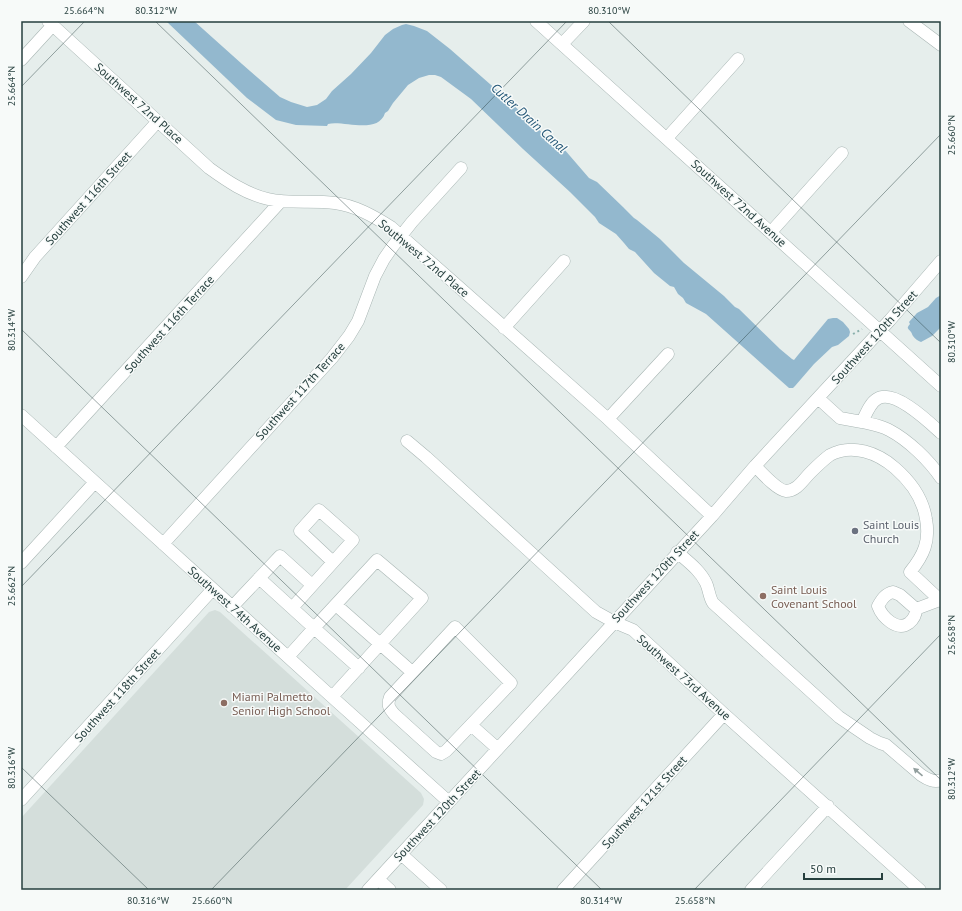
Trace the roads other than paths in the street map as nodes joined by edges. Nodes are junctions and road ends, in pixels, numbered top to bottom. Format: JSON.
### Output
{"nodes":[{"id":1,"x":536,"y":21,"type":"edge"},
{"id":2,"x":584,"y":21,"type":"edge"},
{"id":3,"x":909,"y":21,"type":"edge"},
{"id":4,"x":50,"y":23,"type":"edge"},
{"id":5,"x":562,"y":44,"type":"junction"},
{"id":6,"x":941,"y":45,"type":"edge"},
{"id":7,"x":738,"y":59,"type":"dead end"},
{"id":8,"x":21,"y":60,"type":"edge"},
{"id":9,"x":158,"y":121,"type":"junction"},
{"id":10,"x":667,"y":138,"type":"junction"},
{"id":11,"x":842,"y":153,"type":"dead end"},
{"id":12,"x":461,"y":168,"type":"dead end"},
{"id":13,"x":280,"y":201,"type":"junction"},
{"id":14,"x":771,"y":232,"type":"junction"},
{"id":15,"x":401,"y":236,"type":"junction"},
{"id":16,"x":564,"y":261,"type":"dead end"},
{"id":17,"x":941,"y":261,"type":"edge"},
{"id":18,"x":21,"y":277,"type":"edge"},
{"id":19,"x":504,"y":328,"type":"junction"},
{"id":20,"x":880,"y":330,"type":"junction"},
{"id":21,"x":668,"y":354,"type":"dead end"},
{"id":22,"x":941,"y":386,"type":"edge"},
{"id":23,"x":818,"y":398,"type":"junction"},
{"id":24,"x":21,"y":415,"type":"edge"},
{"id":25,"x":608,"y":419,"type":"junction"},
{"id":26,"x":862,"y":422,"type":"junction"},
{"id":27,"x":941,"y":433,"type":"edge"},
{"id":28,"x":407,"y":441,"type":"dead end"},
{"id":29,"x":56,"y":447,"type":"junction"},
{"id":30,"x":755,"y":466,"type":"junction"},
{"id":31,"x":941,"y":478,"type":"edge"},
{"id":32,"x":95,"y":482,"type":"junction"},
{"id":33,"x":712,"y":516,"type":"junction"},
{"id":34,"x":163,"y":544,"type":"junction"},
{"id":35,"x":677,"y":552,"type":"junction"},
{"id":36,"x":333,"y":562,"type":"dead end"},
{"id":37,"x":21,"y":563,"type":"edge"},
{"id":38,"x":259,"y":578,"type":"junction"},
{"id":39,"x":312,"y":585,"type":"junction"},
{"id":40,"x":213,"y":589,"type":"junction"},
{"id":41,"x":939,"y":597,"type":"edge"},
{"id":42,"x":336,"y":605,"type":"junction"},
{"id":43,"x":232,"y":607,"type":"junction"},
{"id":44,"x":292,"y":608,"type":"junction"},
{"id":45,"x":916,"y":609,"type":"dead end"},
{"id":46,"x":614,"y":622,"type":"junction"},
{"id":47,"x":314,"y":628,"type":"junction"},
{"id":48,"x":380,"y":644,"type":"junction"},
{"id":49,"x":288,"y":657,"type":"junction"},
{"id":50,"x":359,"y":668,"type":"junction"},
{"id":51,"x":412,"y":672,"type":"junction"},
{"id":52,"x":332,"y":697,"type":"junction"},
{"id":53,"x":724,"y":714,"type":"junction"},
{"id":54,"x":471,"y":725,"type":"junction"},
{"id":55,"x":498,"y":749,"type":"junction"},
{"id":56,"x":941,"y":780,"type":"edge"},
{"id":57,"x":21,"y":800,"type":"edge"},
{"id":58,"x":449,"y":802,"type":"junction"},
{"id":59,"x":828,"y":806,"type":"junction"},
{"id":60,"x":401,"y":854,"type":"junction"},
{"id":61,"x":378,"y":879,"type":"junction"},
{"id":62,"x":368,"y":890,"type":"edge"},
{"id":63,"x":390,"y":890,"type":"edge"},
{"id":64,"x":441,"y":890,"type":"edge"},
{"id":65,"x":563,"y":890,"type":"edge"},
{"id":66,"x":751,"y":890,"type":"edge"},
{"id":67,"x":920,"y":890,"type":"edge"}],
"edges":[{"from":1,"to":5,"type":"street","name":"Southwest 72nd Avenue"},
{"from":2,"to":5,"type":"street"},
{"from":3,"to":6,"type":"street"},
{"from":4,"to":8,"type":"street"},
{"from":4,"to":9,"type":"street","name":"Southwest 72nd Place"},
{"from":5,"to":10,"type":"street","name":"Southwest 72nd Avenue"},
{"from":7,"to":10,"type":"street"},
{"from":9,"to":13,"type":"street","name":"Southwest 72nd Place"},
{"from":9,"to":18,"type":"street","name":"Southwest 116th Street"},
{"from":10,"to":14,"type":"street","name":"Southwest 72nd Avenue"},
{"from":11,"to":14,"type":"street"},
{"from":12,"to":15,"type":"street","name":"Southwest 117th Terrace"},
{"from":13,"to":15,"type":"street","name":"Southwest 72nd Place"},
{"from":13,"to":29,"type":"street","name":"Southwest 116th Terrace"},
{"from":14,"to":20,"type":"street","name":"Southwest 72nd Avenue"},
{"from":15,"to":19,"type":"street","name":"Southwest 72nd Place"},
{"from":15,"to":34,"type":"street","name":"Southwest 117th Terrace"},
{"from":16,"to":19,"type":"street"},
{"from":17,"to":20,"type":"street","name":"Southwest 120th Street"},
{"from":19,"to":25,"type":"street","name":"Southwest 72nd Place"},
{"from":20,"to":22,"type":"street","name":"Southwest 72nd Avenue"},
{"from":20,"to":23,"type":"street","name":"Southwest 120th Street"},
{"from":21,"to":25,"type":"street"},
{"from":23,"to":26,"type":"street"},
{"from":23,"to":30,"type":"street","name":"Southwest 120th Street"},
{"from":24,"to":29,"type":"street","name":"Southwest 74th Avenue"},
{"from":25,"to":33,"type":"street","name":"Southwest 72nd Place"},
{"from":26,"to":27,"type":"street"},
{"from":26,"to":31,"type":"street"},
{"from":28,"to":46,"type":"street","name":"Southwest 73rd Avenue"},
{"from":29,"to":32,"type":"street","name":"Southwest 74th Avenue"},
{"from":30,"to":33,"type":"street","name":"Southwest 120th Street"},
{"from":30,"to":41,"type":"street"},
{"from":32,"to":34,"type":"street","name":"Southwest 74th Avenue"},
{"from":32,"to":37,"type":"street"},
{"from":33,"to":35,"type":"street","name":"Southwest 120th Street"},
{"from":34,"to":40,"type":"street","name":"Southwest 74th Avenue"},
{"from":35,"to":46,"type":"street","name":"Southwest 120th Street"},
{"from":56,"to":35,"type":"street","one_way":true},
{"from":36,"to":39,"type":"street"},
{"from":38,"to":39,"type":"street"},
{"from":38,"to":43,"type":"street"},
{"from":38,"to":44,"type":"street"},
{"from":39,"to":44,"type":"street"},
{"from":40,"to":43,"type":"street","name":"Southwest 74th Avenue"},
{"from":40,"to":57,"type":"street","name":"Southwest 118th Street"},
{"from":41,"to":45,"type":"street"},
{"from":42,"to":47,"type":"street"},
{"from":42,"to":48,"type":"street"},
{"from":42,"to":48,"type":"street"},
{"from":43,"to":49,"type":"street","name":"Southwest 74th Avenue"},
{"from":44,"to":47,"type":"street"},
{"from":46,"to":53,"type":"street","name":"Southwest 73rd Avenue"},
{"from":46,"to":55,"type":"street","name":"Southwest 120th Street"},
{"from":47,"to":49,"type":"street"},
{"from":47,"to":50,"type":"street"},
{"from":48,"to":50,"type":"street"},
{"from":48,"to":51,"type":"street"},
{"from":49,"to":52,"type":"street","name":"Southwest 74th Avenue"},
{"from":50,"to":52,"type":"street"},
{"from":51,"to":54,"type":"street"},
{"from":51,"to":54,"type":"street"},
{"from":52,"to":58,"type":"street","name":"Southwest 74th Avenue"},
{"from":53,"to":59,"type":"street","name":"Southwest 73rd Avenue"},
{"from":53,"to":65,"type":"street","name":"Southwest 121st Street"},
{"from":54,"to":55,"type":"street"},
{"from":55,"to":58,"type":"street","name":"Southwest 120th Street"},
{"from":58,"to":60,"type":"street","name":"Southwest 120th Street"},
{"from":59,"to":66,"type":"street"},
{"from":59,"to":67,"type":"street","name":"Southwest 73rd Avenue"},
{"from":60,"to":61,"type":"street","name":"Southwest 120th Street"},
{"from":60,"to":64,"type":"street"},
{"from":61,"to":62,"type":"street","name":"Southwest 120th Street"},
{"from":61,"to":63,"type":"street"}]}
